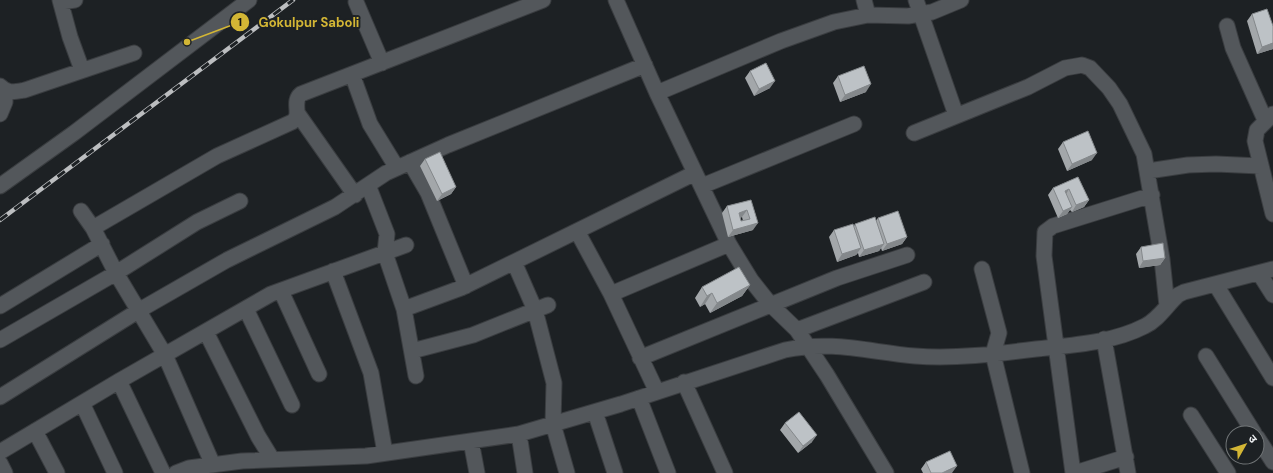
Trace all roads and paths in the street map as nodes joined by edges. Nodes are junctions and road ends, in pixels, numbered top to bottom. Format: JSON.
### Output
{"nodes":[{"id":1,"x":249,"y":0,"type":"edge"},
{"id":2,"x":543,"y":0,"type":"edge"},
{"id":3,"x":616,"y":0,"type":"edge"},
{"id":4,"x":864,"y":0,"type":"edge"},
{"id":5,"x":961,"y":0,"type":"edge"},
{"id":6,"x":65,"y":1,"type":"edge"},
{"id":7,"x":356,"y":2,"type":"dead end"},
{"id":8,"x":918,"y":7,"type":"edge"},
{"id":9,"x":868,"y":16,"type":"junction"},
{"id":10,"x":1227,"y":26,"type":"dead end"},
{"id":11,"x":134,"y":53,"type":"dead end"},
{"id":12,"x":382,"y":63,"type":"junction"},
{"id":13,"x":645,"y":65,"type":"junction"},
{"id":14,"x":82,"y":70,"type":"junction"},
{"id":15,"x":352,"y":74,"type":"junction"},
{"id":16,"x":3,"y":89,"type":"edge"},
{"id":17,"x":657,"y":93,"type":"junction"},
{"id":18,"x":0,"y":114,"type":"edge"},
{"id":19,"x":298,"y":114,"type":"junction"},
{"id":20,"x":956,"y":116,"type":"junction"},
{"id":21,"x":1269,"y":117,"type":"edge"},
{"id":22,"x":854,"y":124,"type":"dead end"},
{"id":23,"x":914,"y":133,"type":"dead end"},
{"id":24,"x":403,"y":165,"type":"junction"},
{"id":25,"x":1260,"y":166,"type":"junction"},
{"id":26,"x":1148,"y":171,"type":"junction"},
{"id":27,"x":699,"y":180,"type":"junction"},
{"id":28,"x":368,"y":185,"type":"junction"},
{"id":29,"x":0,"y":186,"type":"edge"},
{"id":30,"x":355,"y":195,"type":"junction"},
{"id":31,"x":1152,"y":195,"type":"junction"},
{"id":32,"x":240,"y":201,"type":"dead end"},
{"id":33,"x":80,"y":211,"type":"dead end"},
{"id":34,"x":1273,"y":214,"type":"edge"},
{"id":35,"x":93,"y":228,"type":"junction"},
{"id":36,"x":577,"y":232,"type":"junction"},
{"id":37,"x":102,"y":244,"type":"junction"},
{"id":38,"x":729,"y":244,"type":"junction"},
{"id":39,"x":406,"y":245,"type":"dead end"},
{"id":40,"x":385,"y":253,"type":"junction"},
{"id":41,"x":907,"y":255,"type":"dead end"},
{"id":42,"x":514,"y":262,"type":"junction"},
{"id":43,"x":982,"y":269,"type":"dead end"},
{"id":44,"x":1266,"y":271,"type":"edge"},
{"id":45,"x":334,"y":272,"type":"junction"},
{"id":46,"x":116,"y":273,"type":"junction"},
{"id":47,"x":924,"y":282,"type":"dead end"},
{"id":48,"x":1216,"y":285,"type":"junction"},
{"id":49,"x":466,"y":286,"type":"junction"},
{"id":50,"x":281,"y":291,"type":"junction"},
{"id":51,"x":611,"y":294,"type":"junction"},
{"id":52,"x":1273,"y":295,"type":"edge"},
{"id":53,"x":770,"y":304,"type":"junction"},
{"id":54,"x":0,"y":306,"type":"edge"},
{"id":55,"x":1167,"y":306,"type":"junction"},
{"id":56,"x":541,"y":307,"type":"junction"},
{"id":57,"x":246,"y":309,"type":"junction"},
{"id":58,"x":404,"y":309,"type":"junction"},
{"id":59,"x":138,"y":311,"type":"junction"},
{"id":60,"x":797,"y":330,"type":"junction"},
{"id":61,"x":206,"y":332,"type":"junction"},
{"id":62,"x":1104,"y":339,"type":"junction"},
{"id":63,"x":0,"y":340,"type":"edge"},
{"id":64,"x":807,"y":345,"type":"junction"},
{"id":65,"x":1057,"y":347,"type":"junction"},
{"id":66,"x":412,"y":351,"type":"junction"},
{"id":67,"x":993,"y":354,"type":"junction"},
{"id":68,"x":165,"y":355,"type":"junction"},
{"id":69,"x":1206,"y":356,"type":"dead end"},
{"id":70,"x":640,"y":358,"type":"junction"},
{"id":71,"x":319,"y":374,"type":"dead end"},
{"id":72,"x":416,"y":376,"type":"dead end"},
{"id":73,"x":1273,"y":378,"type":"edge"},
{"id":74,"x":119,"y":381,"type":"junction"},
{"id":75,"x":684,"y":382,"type":"junction"},
{"id":76,"x":657,"y":392,"type":"junction"},
{"id":77,"x":0,"y":397,"type":"edge"},
{"id":78,"x":639,"y":398,"type":"junction"},
{"id":79,"x":82,"y":403,"type":"junction"},
{"id":80,"x":292,"y":405,"type":"dead end"},
{"id":81,"x":595,"y":412,"type":"junction"},
{"id":82,"x":1191,"y":415,"type":"dead end"},
{"id":83,"x":553,"y":424,"type":"junction"},
{"id":84,"x":1249,"y":425,"type":"edge"},
{"id":85,"x":35,"y":431,"type":"junction"},
{"id":86,"x":519,"y":434,"type":"junction"},
{"id":87,"x":471,"y":441,"type":"junction"},
{"id":88,"x":1265,"y":450,"type":"edge"},
{"id":89,"x":0,"y":452,"type":"edge"},
{"id":90,"x":386,"y":453,"type":"junction"},
{"id":91,"x":1126,"y":457,"type":"junction"},
{"id":92,"x":272,"y":459,"type":"junction"},
{"id":93,"x":1273,"y":462,"type":"edge"},
{"id":94,"x":0,"y":463,"type":"edge"},
{"id":95,"x":213,"y":465,"type":"junction"},
{"id":96,"x":5,"y":473,"type":"edge"},
{"id":97,"x":57,"y":473,"type":"edge"},
{"id":98,"x":115,"y":473,"type":"edge"},
{"id":99,"x":163,"y":473,"type":"edge"},
{"id":100,"x":176,"y":473,"type":"edge"},
{"id":101,"x":477,"y":473,"type":"edge"},
{"id":102,"x":526,"y":473,"type":"edge"},
{"id":103,"x":567,"y":473,"type":"edge"},
{"id":104,"x":615,"y":473,"type":"edge"},
{"id":105,"x":668,"y":473,"type":"edge"},
{"id":106,"x":725,"y":473,"type":"edge"},
{"id":107,"x":886,"y":473,"type":"edge"},
{"id":108,"x":1022,"y":473,"type":"edge"},
{"id":109,"x":1074,"y":473,"type":"edge"},
{"id":110,"x":1128,"y":473,"type":"edge"},
{"id":111,"x":1228,"y":473,"type":"edge"}],
"edges":[{"from":1,"to":29,"type":"street"},
{"from":2,"to":12,"type":"street"},
{"from":3,"to":13,"type":"street"},
{"from":4,"to":9,"type":"street"},
{"from":5,"to":8,"type":"street"},
{"from":6,"to":14,"type":"street"},
{"from":7,"to":12,"type":"street"},
{"from":8,"to":9,"type":"street"},
{"from":8,"to":20,"type":"street"},
{"from":9,"to":17,"type":"street"},
{"from":10,"to":21,"type":"street"},
{"from":11,"to":14,"type":"street"},
{"from":12,"to":15,"type":"street"},
{"from":13,"to":17,"type":"street"},
{"from":13,"to":24,"type":"street"},
{"from":14,"to":16,"type":"street"},
{"from":15,"to":19,"type":"street"},
{"from":15,"to":24,"type":"street"},
{"from":16,"to":18,"type":"street"},
{"from":17,"to":27,"type":"street"},
{"from":19,"to":30,"type":"street"},
{"from":19,"to":35,"type":"street"},
{"from":20,"to":23,"type":"street"},
{"from":20,"to":26,"type":"street"},
{"from":21,"to":25,"type":"street"},
{"from":22,"to":27,"type":"street"},
{"from":24,"to":28,"type":"street"},
{"from":24,"to":49,"type":"street"},
{"from":25,"to":26,"type":"street"},
{"from":25,"to":34,"type":"street"},
{"from":26,"to":31,"type":"street"},
{"from":27,"to":36,"type":"street"},
{"from":27,"to":38,"type":"street"},
{"from":28,"to":30,"type":"street"},
{"from":28,"to":40,"type":"street"},
{"from":30,"to":59,"type":"street"},
{"from":31,"to":55,"type":"street"},
{"from":31,"to":65,"type":"street"},
{"from":32,"to":46,"type":"street"},
{"from":33,"to":35,"type":"street"},
{"from":35,"to":37,"type":"street"},
{"from":36,"to":42,"type":"street"},
{"from":36,"to":51,"type":"street"},
{"from":37,"to":46,"type":"street"},
{"from":37,"to":54,"type":"street"},
{"from":38,"to":51,"type":"street"},
{"from":38,"to":53,"type":"street"},
{"from":39,"to":40,"type":"street"},
{"from":40,"to":45,"type":"street"},
{"from":40,"to":58,"type":"street"},
{"from":41,"to":53,"type":"street"},
{"from":42,"to":49,"type":"street"},
{"from":42,"to":56,"type":"street"},
{"from":43,"to":67,"type":"street"},
{"from":44,"to":48,"type":"street"},
{"from":44,"to":52,"type":"street"},
{"from":45,"to":50,"type":"street"},
{"from":45,"to":90,"type":"street"},
{"from":46,"to":59,"type":"street"},
{"from":46,"to":63,"type":"street"},
{"from":47,"to":60,"type":"street"},
{"from":48,"to":55,"type":"street"},
{"from":48,"to":73,"type":"street"},
{"from":49,"to":58,"type":"street"},
{"from":50,"to":57,"type":"street"},
{"from":50,"to":71,"type":"street"},
{"from":51,"to":70,"type":"street"},
{"from":53,"to":60,"type":"street"},
{"from":53,"to":70,"type":"street"},
{"from":55,"to":62,"type":"street"},
{"from":56,"to":66,"type":"street"},
{"from":56,"to":83,"type":"street"},
{"from":57,"to":61,"type":"street"},
{"from":57,"to":80,"type":"street"},
{"from":58,"to":66,"type":"street"},
{"from":59,"to":68,"type":"street"},
{"from":59,"to":77,"type":"street"},
{"from":60,"to":64,"type":"street"},
{"from":61,"to":68,"type":"street"},
{"from":61,"to":92,"type":"street"},
{"from":62,"to":65,"type":"street"},
{"from":62,"to":91,"type":"street"},
{"from":64,"to":67,"type":"street"},
{"from":64,"to":75,"type":"street"},
{"from":64,"to":107,"type":"street"},
{"from":65,"to":67,"type":"street"},
{"from":65,"to":109,"type":"street"},
{"from":66,"to":72,"type":"street"},
{"from":67,"to":108,"type":"street"},
{"from":68,"to":74,"type":"street"},
{"from":68,"to":95,"type":"street"},
{"from":69,"to":84,"type":"street"},
{"from":70,"to":76,"type":"street"},
{"from":74,"to":79,"type":"street"},
{"from":74,"to":99,"type":"street"},
{"from":75,"to":76,"type":"street"},
{"from":75,"to":106,"type":"street"},
{"from":76,"to":78,"type":"street"},
{"from":78,"to":81,"type":"street"},
{"from":78,"to":105,"type":"street"},
{"from":79,"to":85,"type":"street"},
{"from":79,"to":98,"type":"street"},
{"from":81,"to":83,"type":"street"},
{"from":81,"to":104,"type":"street"},
{"from":82,"to":111,"type":"street"},
{"from":83,"to":86,"type":"street"},
{"from":83,"to":103,"type":"street"},
{"from":85,"to":89,"type":"street"},
{"from":85,"to":97,"type":"street"},
{"from":86,"to":87,"type":"street"},
{"from":86,"to":102,"type":"street"},
{"from":87,"to":90,"type":"street"},
{"from":87,"to":101,"type":"street"},
{"from":88,"to":93,"type":"street"},
{"from":90,"to":92,"type":"street"},
{"from":91,"to":109,"type":"street"},
{"from":91,"to":110,"type":"street"},
{"from":92,"to":95,"type":"street"},
{"from":94,"to":96,"type":"street"},
{"from":95,"to":100,"type":"street"}]}
